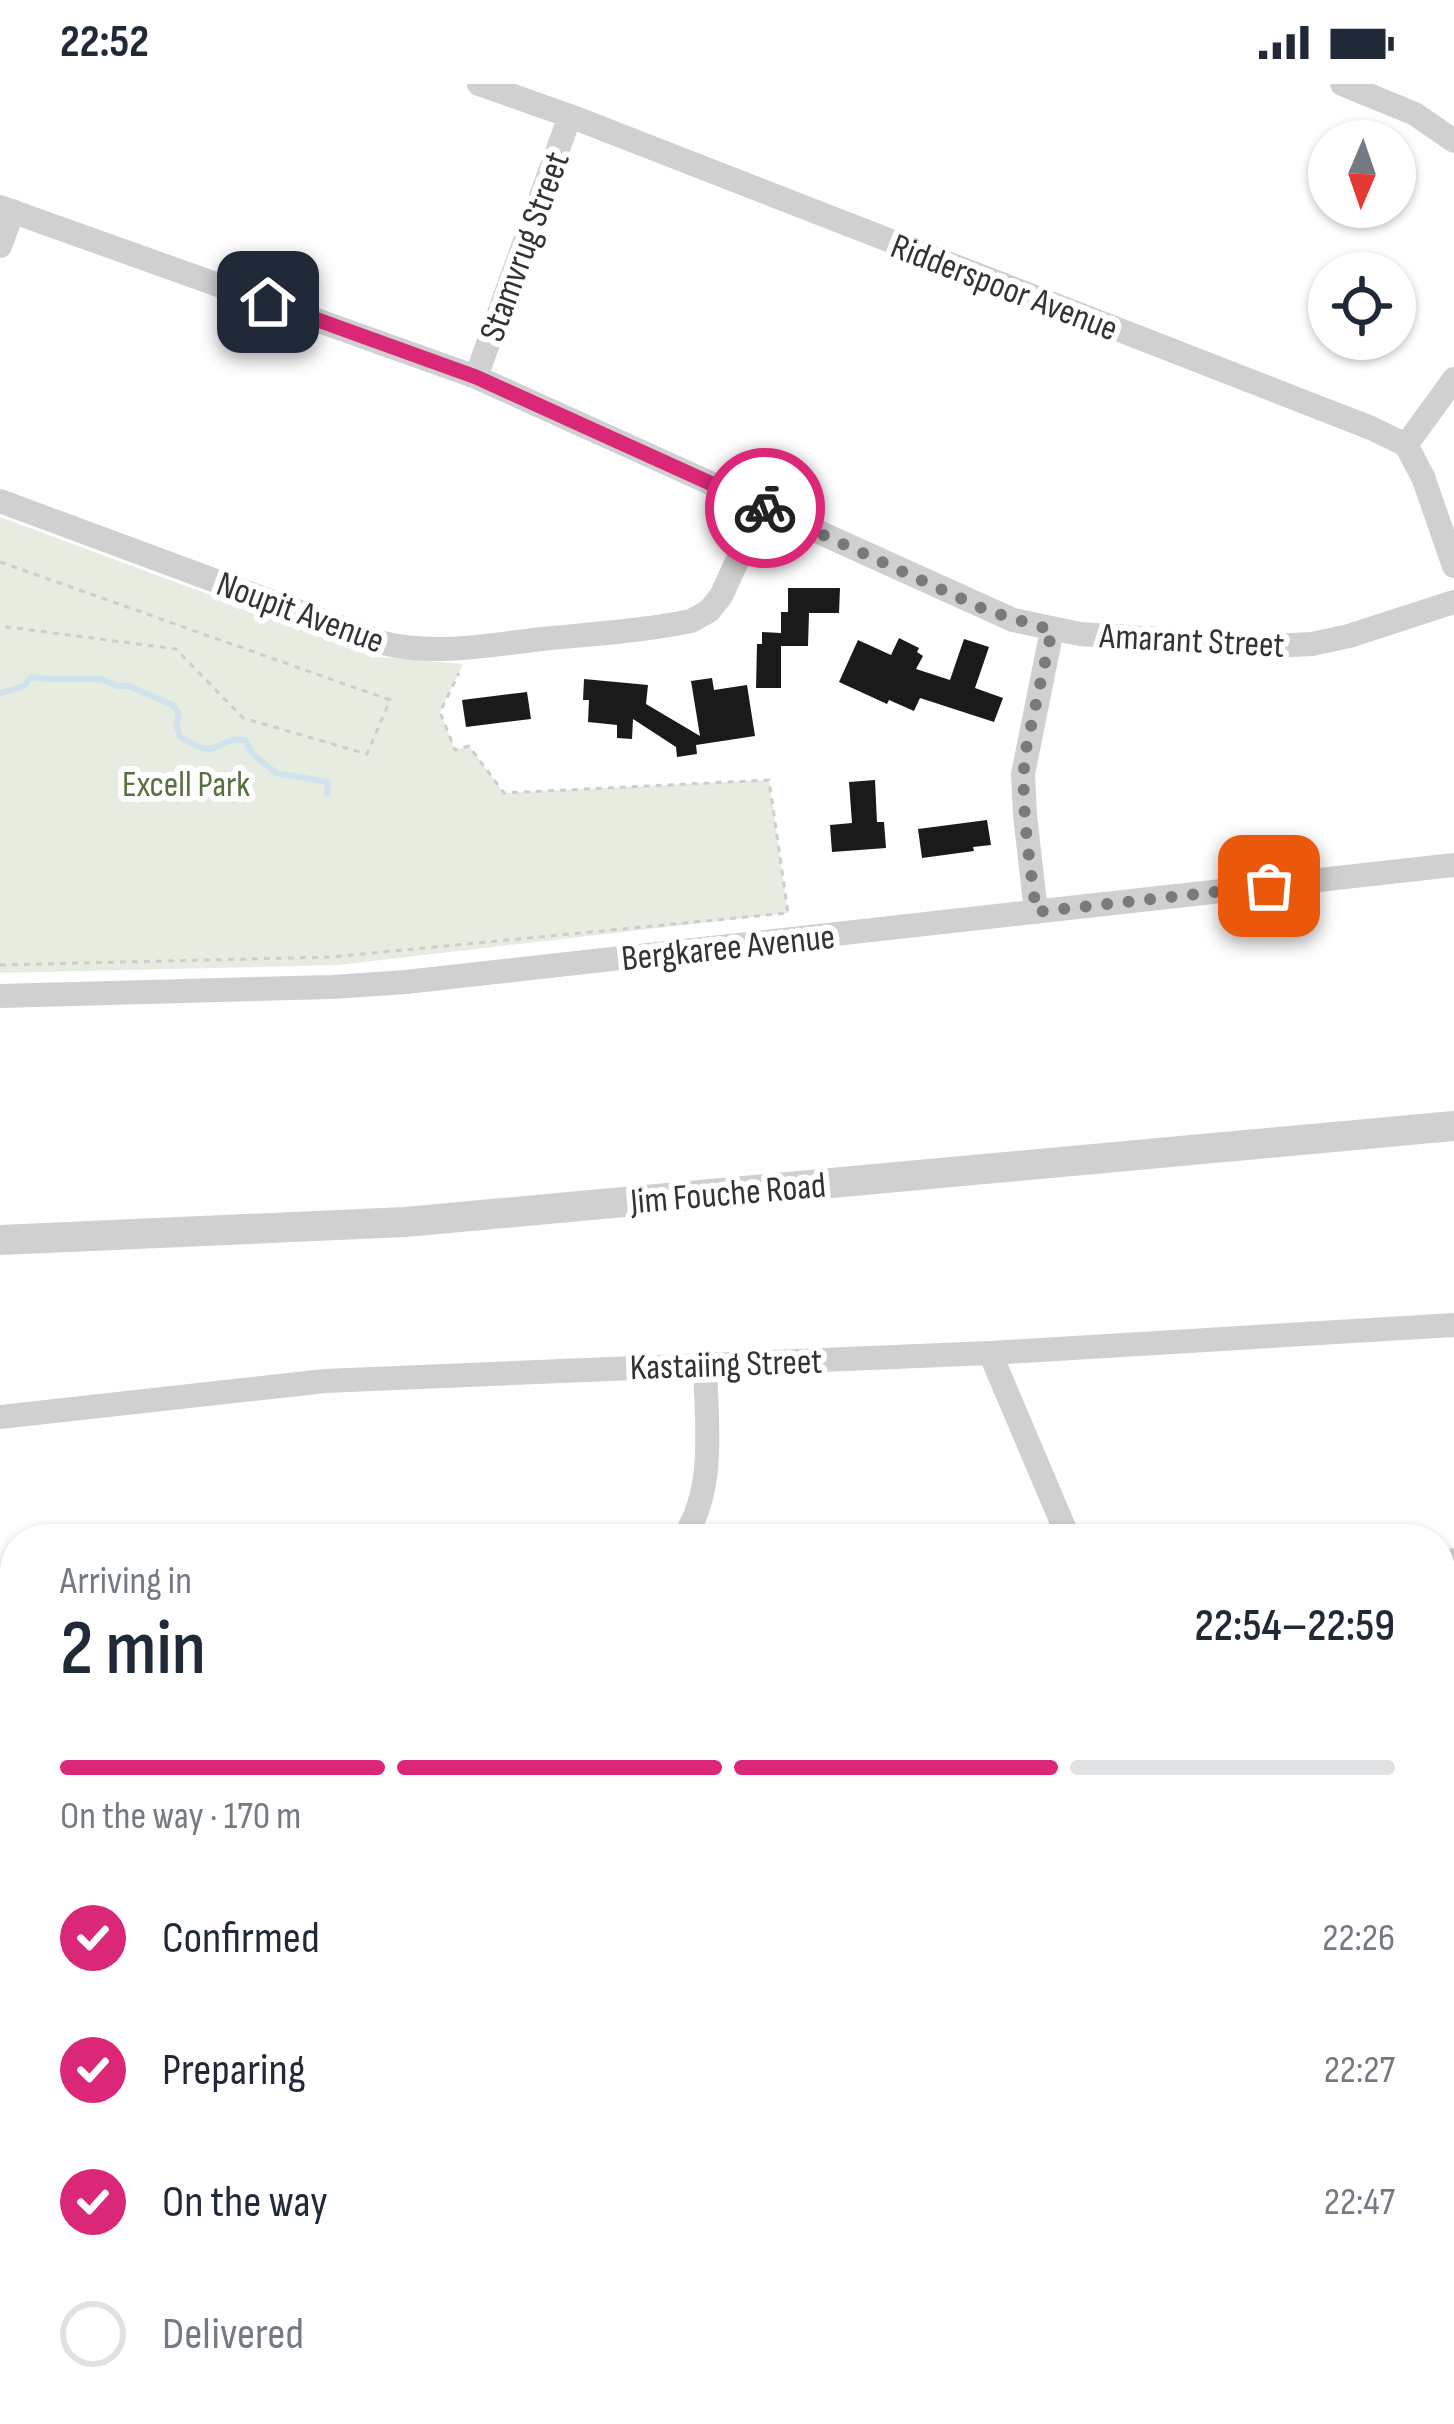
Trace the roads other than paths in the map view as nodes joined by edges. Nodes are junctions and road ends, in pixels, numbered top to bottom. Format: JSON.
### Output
{"nodes":[{"id":1,"x":479,"y":84,"type":"edge"},
{"id":2,"x":1342,"y":84,"type":"edge"},
{"id":3,"x":570,"y":116,"type":"junction"},
{"id":4,"x":1454,"y":141,"type":"edge"},
{"id":5,"x":7,"y":209,"type":"edge"},
{"id":6,"x":0,"y":246,"type":"edge"},
{"id":7,"x":476,"y":377,"type":"junction"},
{"id":8,"x":1454,"y":380,"type":"edge"},
{"id":9,"x":1406,"y":445,"type":"junction"},
{"id":10,"x":0,"y":502,"type":"edge"},
{"id":11,"x":762,"y":506,"type":"junction"},
{"id":12,"x":1454,"y":566,"type":"edge"},
{"id":13,"x":1454,"y":602,"type":"edge"},
{"id":14,"x":1052,"y":630,"type":"junction"},
{"id":15,"x":1454,"y":866,"type":"edge"},
{"id":16,"x":1036,"y":912,"type":"junction"},
{"id":17,"x":0,"y":996,"type":"edge"},
{"id":18,"x":1454,"y":1126,"type":"edge"},
{"id":19,"x":0,"y":1240,"type":"edge"},
{"id":20,"x":1454,"y":1324,"type":"edge"},
{"id":21,"x":990,"y":1354,"type":"junction"},
{"id":22,"x":705,"y":1364,"type":"junction"},
{"id":23,"x":0,"y":1418,"type":"edge"},
{"id":24,"x":693,"y":1524,"type":"edge"},
{"id":25,"x":1063,"y":1524,"type":"edge"}],
"edges":[{"from":1,"to":3,"type":"street","name":"Ridderspoor Avenue"},
{"from":2,"to":4,"type":"street"},
{"from":3,"to":7,"type":"street","name":"Stamvrug Street"},
{"from":3,"to":9,"type":"street","name":"Ridderspoor Avenue"},
{"from":5,"to":6,"type":"street"},
{"from":5,"to":7,"type":"street","name":"Amarant Street"},
{"from":7,"to":11,"type":"street","name":"Amarant Street"},
{"from":8,"to":9,"type":"street"},
{"from":9,"to":12,"type":"street"},
{"from":10,"to":11,"type":"street","name":"Noupit Avenue"},
{"from":11,"to":14,"type":"street","name":"Amarant Street"},
{"from":13,"to":14,"type":"street","name":"Amarant Street"},
{"from":14,"to":16,"type":"street"},
{"from":15,"to":16,"type":"street","name":"Bergkaree Avenue"},
{"from":16,"to":17,"type":"street","name":"Bergkaree Avenue"},
{"from":18,"to":19,"type":"street","name":"Jim Fouche Road"},
{"from":20,"to":21,"type":"street","name":"Kastaiing Street"},
{"from":21,"to":22,"type":"street","name":"Kastaiing Street"},
{"from":21,"to":25,"type":"street"},
{"from":22,"to":23,"type":"street","name":"Kastaiing Street"},
{"from":22,"to":24,"type":"street"}]}
